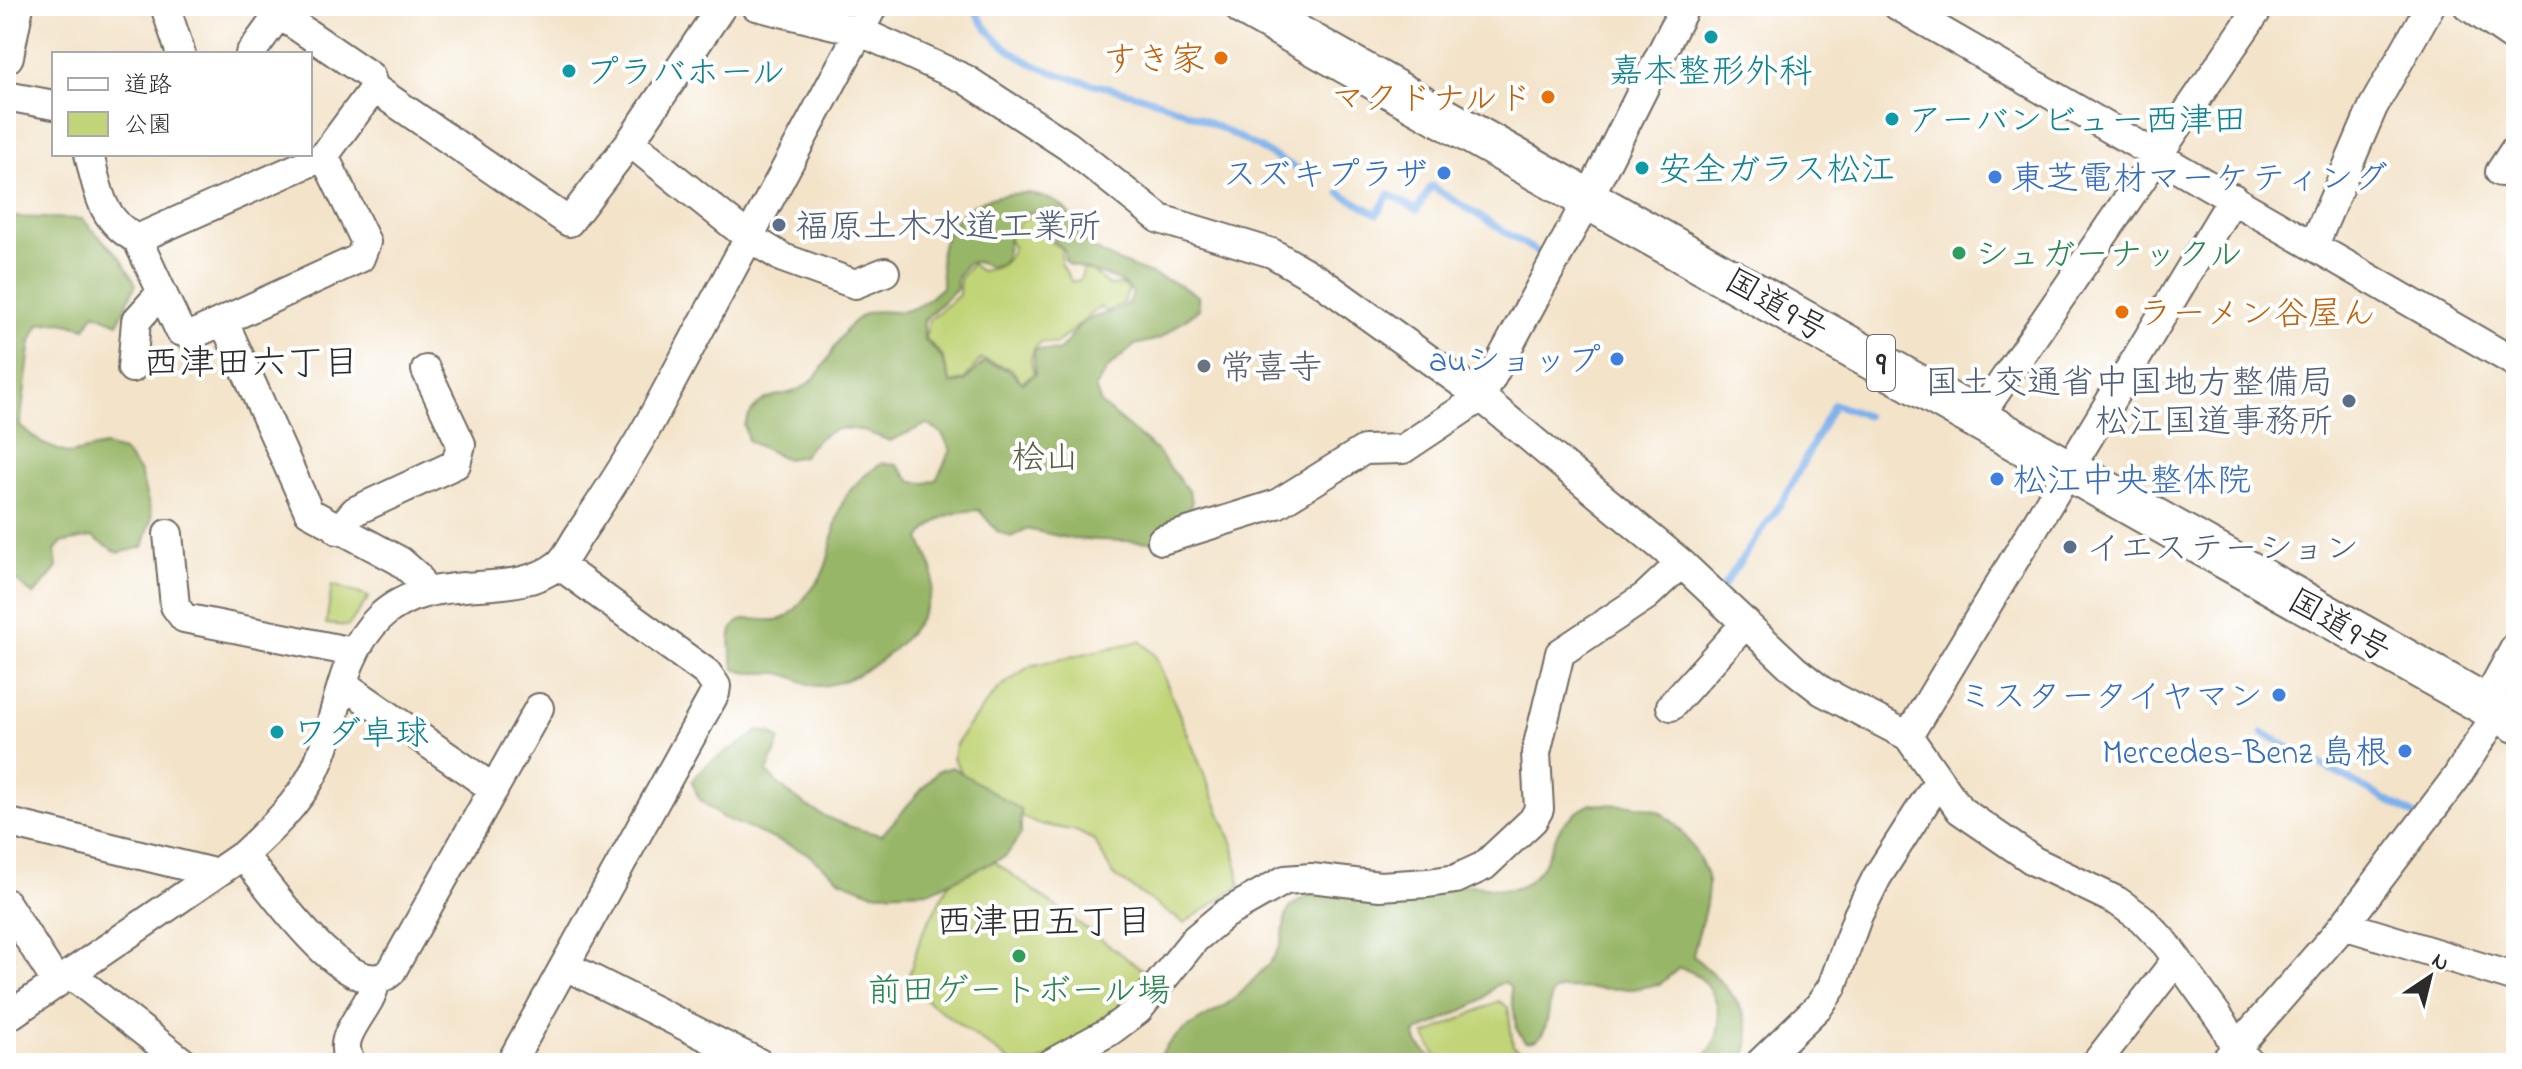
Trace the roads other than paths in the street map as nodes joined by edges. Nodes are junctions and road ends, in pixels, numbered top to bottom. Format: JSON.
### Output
{"nodes":[{"id":1,"x":16,"y":6,"type":"edge"},
{"id":2,"x":165,"y":6,"type":"edge"},
{"id":3,"x":722,"y":6,"type":"edge"},
{"id":4,"x":756,"y":6,"type":"edge"},
{"id":5,"x":1245,"y":6,"type":"edge"},
{"id":6,"x":1685,"y":6,"type":"edge"},
{"id":7,"x":1898,"y":6,"type":"edge"},
{"id":8,"x":2260,"y":6,"type":"edge"},
{"id":9,"x":2430,"y":6,"type":"edge"},
{"id":10,"x":2468,"y":6,"type":"edge"},
{"id":11,"x":282,"y":10,"type":"edge"},
{"id":12,"x":869,"y":13,"type":"edge"},
{"id":13,"x":2516,"y":39,"type":"edge"},
{"id":14,"x":180,"y":52,"type":"edge"},
{"id":15,"x":251,"y":52,"type":"edge"},
{"id":16,"x":6,"y":56,"type":"edge"},
{"id":17,"x":374,"y":88,"type":"junction"},
{"id":18,"x":6,"y":96,"type":"edge"},
{"id":19,"x":52,"y":105,"type":"edge"},
{"id":20,"x":630,"y":142,"type":"junction"},
{"id":21,"x":2516,"y":148,"type":"edge"},
{"id":22,"x":2160,"y":155,"type":"junction"},
{"id":23,"x":89,"y":156,"type":"edge"},
{"id":24,"x":324,"y":156,"type":"junction"},
{"id":25,"x":2500,"y":172,"type":"dead end"},
{"id":26,"x":1589,"y":197,"type":"junction"},
{"id":27,"x":2233,"y":198,"type":"junction"},
{"id":28,"x":747,"y":236,"type":"junction"},
{"id":29,"x":137,"y":239,"type":"junction"},
{"id":30,"x":2314,"y":245,"type":"junction"},
{"id":31,"x":885,"y":272,"type":"dead end"},
{"id":32,"x":161,"y":293,"type":"junction"},
{"id":33,"x":224,"y":322,"type":"junction"},
{"id":34,"x":2516,"y":363,"type":"edge"},
{"id":35,"x":132,"y":368,"type":"dead end"},
{"id":36,"x":426,"y":370,"type":"dead end"},
{"id":37,"x":1481,"y":397,"type":"junction"},
{"id":38,"x":1978,"y":418,"type":"junction"},
{"id":39,"x":2068,"y":469,"type":"junction"},
{"id":40,"x":338,"y":530,"type":"junction"},
{"id":41,"x":168,"y":534,"type":"dead end"},
{"id":42,"x":1162,"y":540,"type":"dead end"},
{"id":43,"x":1681,"y":563,"type":"junction"},
{"id":44,"x":559,"y":565,"type":"junction"},
{"id":45,"x":425,"y":593,"type":"junction"},
{"id":46,"x":1746,"y":623,"type":"junction"},
{"id":47,"x":2516,"y":646,"type":"edge"},
{"id":48,"x":353,"y":652,"type":"junction"},
{"id":49,"x":343,"y":684,"type":"junction"},
{"id":50,"x":1671,"y":706,"type":"dead end"},
{"id":51,"x":539,"y":708,"type":"dead end"},
{"id":52,"x":2499,"y":713,"type":"edge"},
{"id":53,"x":1908,"y":736,"type":"junction"},
{"id":54,"x":1938,"y":782,"type":"junction"},
{"id":55,"x":494,"y":789,"type":"junction"},
{"id":56,"x":6,"y":822,"type":"edge"},
{"id":57,"x":243,"y":855,"type":"junction"},
{"id":58,"x":214,"y":873,"type":"junction"},
{"id":59,"x":6,"y":903,"type":"edge"},
{"id":60,"x":2344,"y":925,"type":"junction"},
{"id":61,"x":2177,"y":959,"type":"junction"},
{"id":62,"x":566,"y":966,"type":"junction"},
{"id":63,"x":64,"y":978,"type":"junction"},
{"id":64,"x":2516,"y":978,"type":"edge"},
{"id":65,"x":375,"y":981,"type":"junction"},
{"id":66,"x":6,"y":1018,"type":"edge"},
{"id":67,"x":2237,"y":1058,"type":"edge"},
{"id":68,"x":171,"y":1060,"type":"edge"},
{"id":69,"x":352,"y":1063,"type":"edge"},
{"id":70,"x":520,"y":1063,"type":"edge"},
{"id":71,"x":759,"y":1063,"type":"edge"},
{"id":72,"x":1052,"y":1063,"type":"edge"},
{"id":73,"x":1760,"y":1063,"type":"edge"},
{"id":74,"x":2096,"y":1063,"type":"edge"}],
"edges":[{"from":1,"to":16,"type":"main road"},
{"from":2,"to":14,"type":"street"},
{"from":3,"to":20,"type":"street"},
{"from":4,"to":12,"type":"street"},
{"from":5,"to":26,"type":"highway","name":"国道9号","number":"9"},
{"from":6,"to":26,"type":"street"},
{"from":7,"to":22,"type":"street"},
{"from":8,"to":22,"type":"street"},
{"from":9,"to":30,"type":"street"},
{"from":10,"to":13,"type":"street"},
{"from":11,"to":15,"type":"street"},
{"from":11,"to":17,"type":"street"},
{"from":12,"to":28,"type":"street"},
{"from":12,"to":37,"type":"street"},
{"from":17,"to":20,"type":"street"},
{"from":17,"to":24,"type":"street"},
{"from":18,"to":19,"type":"street"},
{"from":20,"to":28,"type":"street"},
{"from":21,"to":25,"type":"street"},
{"from":22,"to":27,"type":"street"},
{"from":22,"to":38,"type":"street"},
{"from":23,"to":29,"type":"street"},
{"from":24,"to":29,"type":"street"},
{"from":24,"to":33,"type":"street"},
{"from":26,"to":37,"type":"street"},
{"from":26,"to":38,"type":"highway","name":"国道9号","number":"9"},
{"from":27,"to":30,"type":"street"},
{"from":27,"to":39,"type":"street"},
{"from":28,"to":31,"type":"street"},
{"from":28,"to":44,"type":"street"},
{"from":29,"to":32,"type":"street"},
{"from":30,"to":34,"type":"street"},
{"from":32,"to":33,"type":"street"},
{"from":32,"to":35,"type":"street"},
{"from":33,"to":40,"type":"street"},
{"from":36,"to":40,"type":"street"},
{"from":37,"to":42,"type":"street"},
{"from":37,"to":43,"type":"street"},
{"from":38,"to":39,"type":"highway","name":"国道9号","number":"9"},
{"from":39,"to":52,"type":"highway","name":"国道9号","number":"9"},
{"from":39,"to":53,"type":"street"},
{"from":40,"to":45,"type":"street"},
{"from":41,"to":48,"type":"street"},
{"from":43,"to":46,"type":"street"},
{"from":43,"to":72,"type":"street"},
{"from":44,"to":45,"type":"street"},
{"from":44,"to":62,"type":"street"},
{"from":45,"to":48,"type":"street"},
{"from":46,"to":50,"type":"street"},
{"from":46,"to":53,"type":"street"},
{"from":47,"to":52,"type":"street"},
{"from":48,"to":49,"type":"street"},
{"from":49,"to":55,"type":"street"},
{"from":49,"to":57,"type":"street"},
{"from":51,"to":55,"type":"street"},
{"from":52,"to":60,"type":"street"},
{"from":53,"to":54,"type":"street"},
{"from":54,"to":61,"type":"street"},
{"from":54,"to":73,"type":"street"},
{"from":55,"to":65,"type":"street"},
{"from":56,"to":58,"type":"street"},
{"from":57,"to":58,"type":"street"},
{"from":57,"to":65,"type":"street"},
{"from":58,"to":63,"type":"street"},
{"from":59,"to":63,"type":"street"},
{"from":60,"to":64,"type":"street"},
{"from":60,"to":67,"type":"street"},
{"from":61,"to":67,"type":"street"},
{"from":61,"to":74,"type":"street"},
{"from":62,"to":70,"type":"street"},
{"from":62,"to":71,"type":"street"},
{"from":63,"to":66,"type":"street"},
{"from":63,"to":68,"type":"street"},
{"from":65,"to":69,"type":"street"}]}
